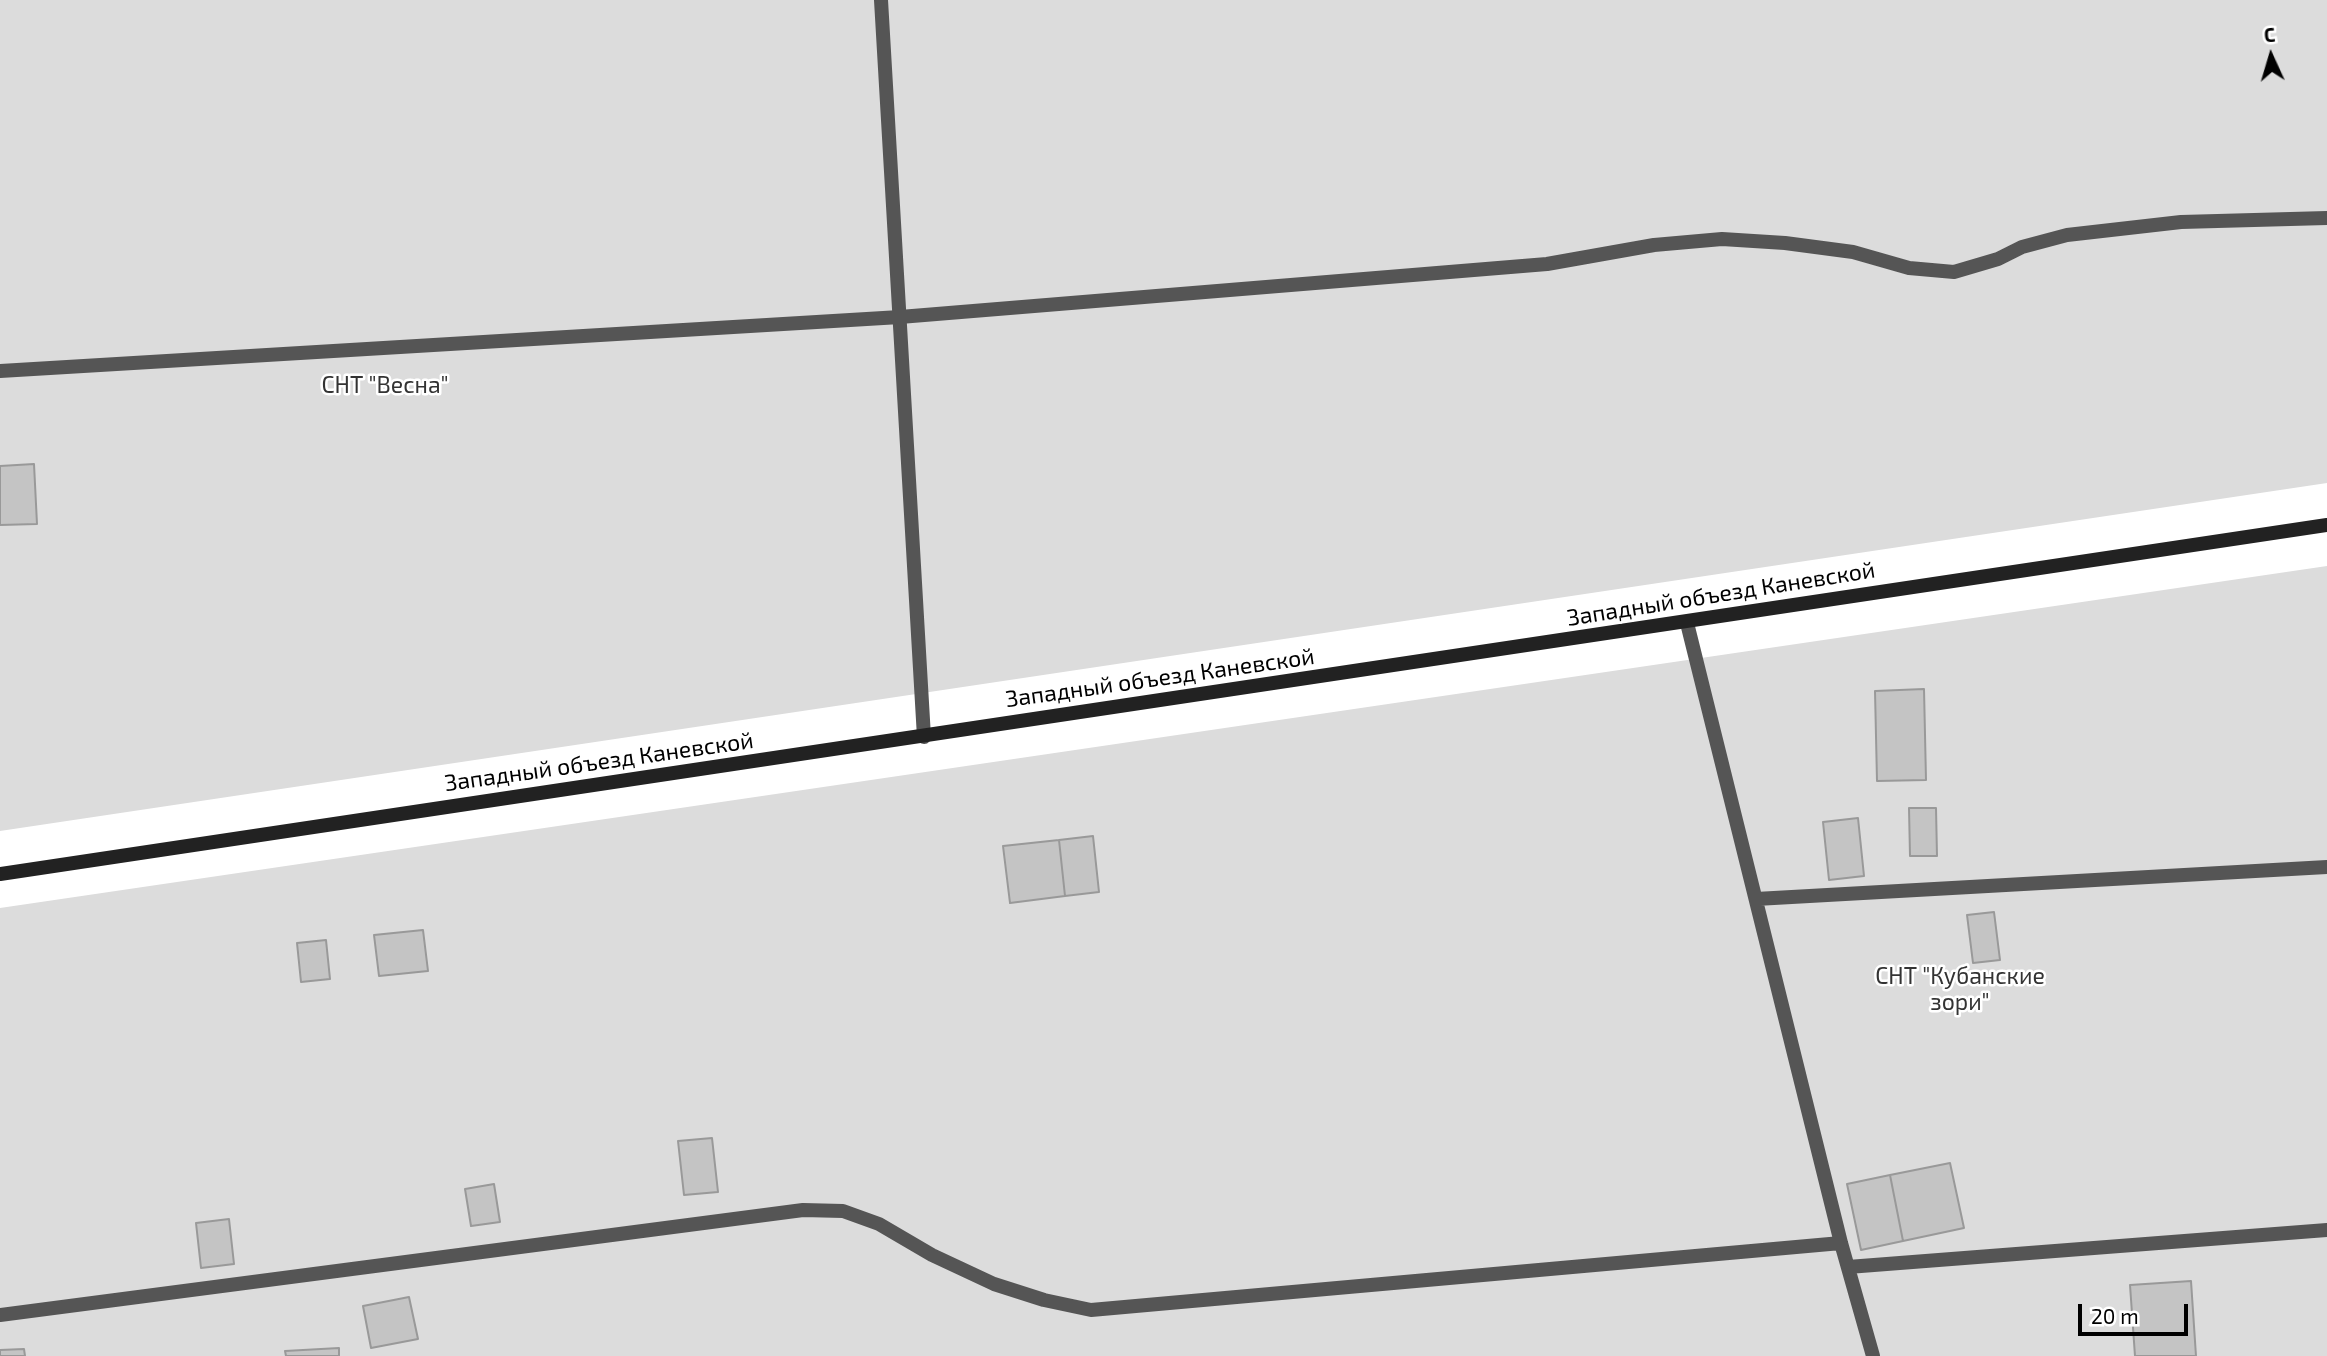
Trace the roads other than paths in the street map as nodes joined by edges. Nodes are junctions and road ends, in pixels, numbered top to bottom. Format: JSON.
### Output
{"nodes":[{"id":1,"x":881,"y":0,"type":"edge"},
{"id":2,"x":2327,"y":218,"type":"edge"},
{"id":3,"x":900,"y":317,"type":"junction"},
{"id":4,"x":0,"y":371,"type":"edge"},
{"id":5,"x":2327,"y":525,"type":"edge"},
{"id":6,"x":1687,"y":622,"type":"junction"},
{"id":7,"x":924,"y":737,"type":"junction"},
{"id":8,"x":2327,"y":867,"type":"edge"},
{"id":9,"x":0,"y":874,"type":"edge"},
{"id":10,"x":1756,"y":899,"type":"junction"},
{"id":11,"x":2327,"y":1230,"type":"edge"},
{"id":12,"x":1841,"y":1242,"type":"junction"},
{"id":13,"x":1848,"y":1266,"type":"junction"},
{"id":14,"x":0,"y":1315,"type":"edge"},
{"id":15,"x":1873,"y":1356,"type":"edge"}],
"edges":[{"from":1,"to":3,"type":"lane"},
{"from":2,"to":3,"type":"lane"},
{"from":3,"to":4,"type":"lane"},
{"from":3,"to":7,"type":"lane"},
{"from":5,"to":6,"type":"main road","name":"Западный объезд Каневской"},
{"from":6,"to":7,"type":"main road","name":"Западный объезд Каневской"},
{"from":6,"to":10,"type":"lane"},
{"from":7,"to":9,"type":"main road","name":"Западный объезд Каневской"},
{"from":8,"to":10,"type":"lane"},
{"from":10,"to":12,"type":"lane"},
{"from":11,"to":13,"type":"lane"},
{"from":12,"to":13,"type":"lane"},
{"from":12,"to":14,"type":"lane"},
{"from":13,"to":15,"type":"lane"}]}
